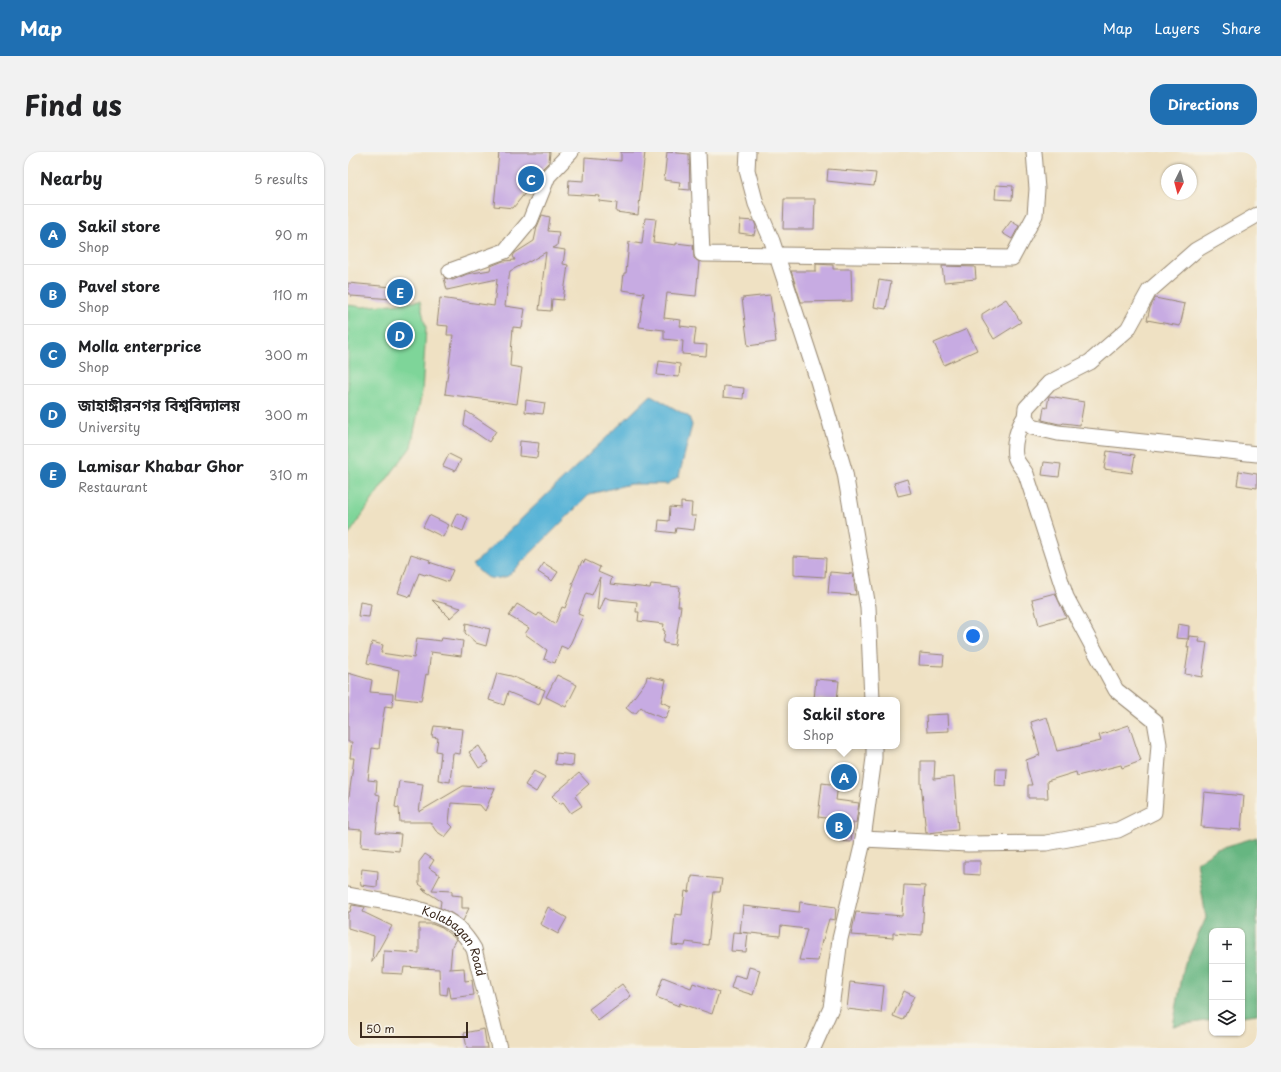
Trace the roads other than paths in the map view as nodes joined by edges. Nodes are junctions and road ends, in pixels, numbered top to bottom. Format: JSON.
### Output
{"nodes":[{"id":1,"x":571,"y":152,"type":"edge"},
{"id":2,"x":698,"y":152,"type":"edge"},
{"id":3,"x":748,"y":152,"type":"edge"},
{"id":4,"x":1034,"y":152,"type":"edge"},
{"id":5,"x":1257,"y":215,"type":"edge"},
{"id":6,"x":776,"y":255,"type":"junction"},
{"id":7,"x":450,"y":271,"type":"dead end"},
{"id":8,"x":1025,"y":417,"type":"junction"},
{"id":9,"x":1257,"y":454,"type":"edge"},
{"id":10,"x":872,"y":697,"type":"edge"},
{"id":11,"x":874,"y":749,"type":"edge"},
{"id":12,"x":863,"y":839,"type":"junction"},
{"id":13,"x":348,"y":895,"type":"edge"},
{"id":14,"x":499,"y":1048,"type":"edge"},
{"id":15,"x":813,"y":1048,"type":"edge"}],
"edges":[{"from":1,"to":7,"type":"street"},
{"from":2,"to":6,"type":"street"},
{"from":3,"to":6,"type":"street"},
{"from":4,"to":6,"type":"street"},
{"from":5,"to":8,"type":"street"},
{"from":6,"to":10,"type":"street"},
{"from":8,"to":9,"type":"street"},
{"from":8,"to":12,"type":"street"},
{"from":11,"to":12,"type":"street"},
{"from":12,"to":15,"type":"street"},
{"from":13,"to":14,"type":"street","name":"Kolabagan Road"}]}
